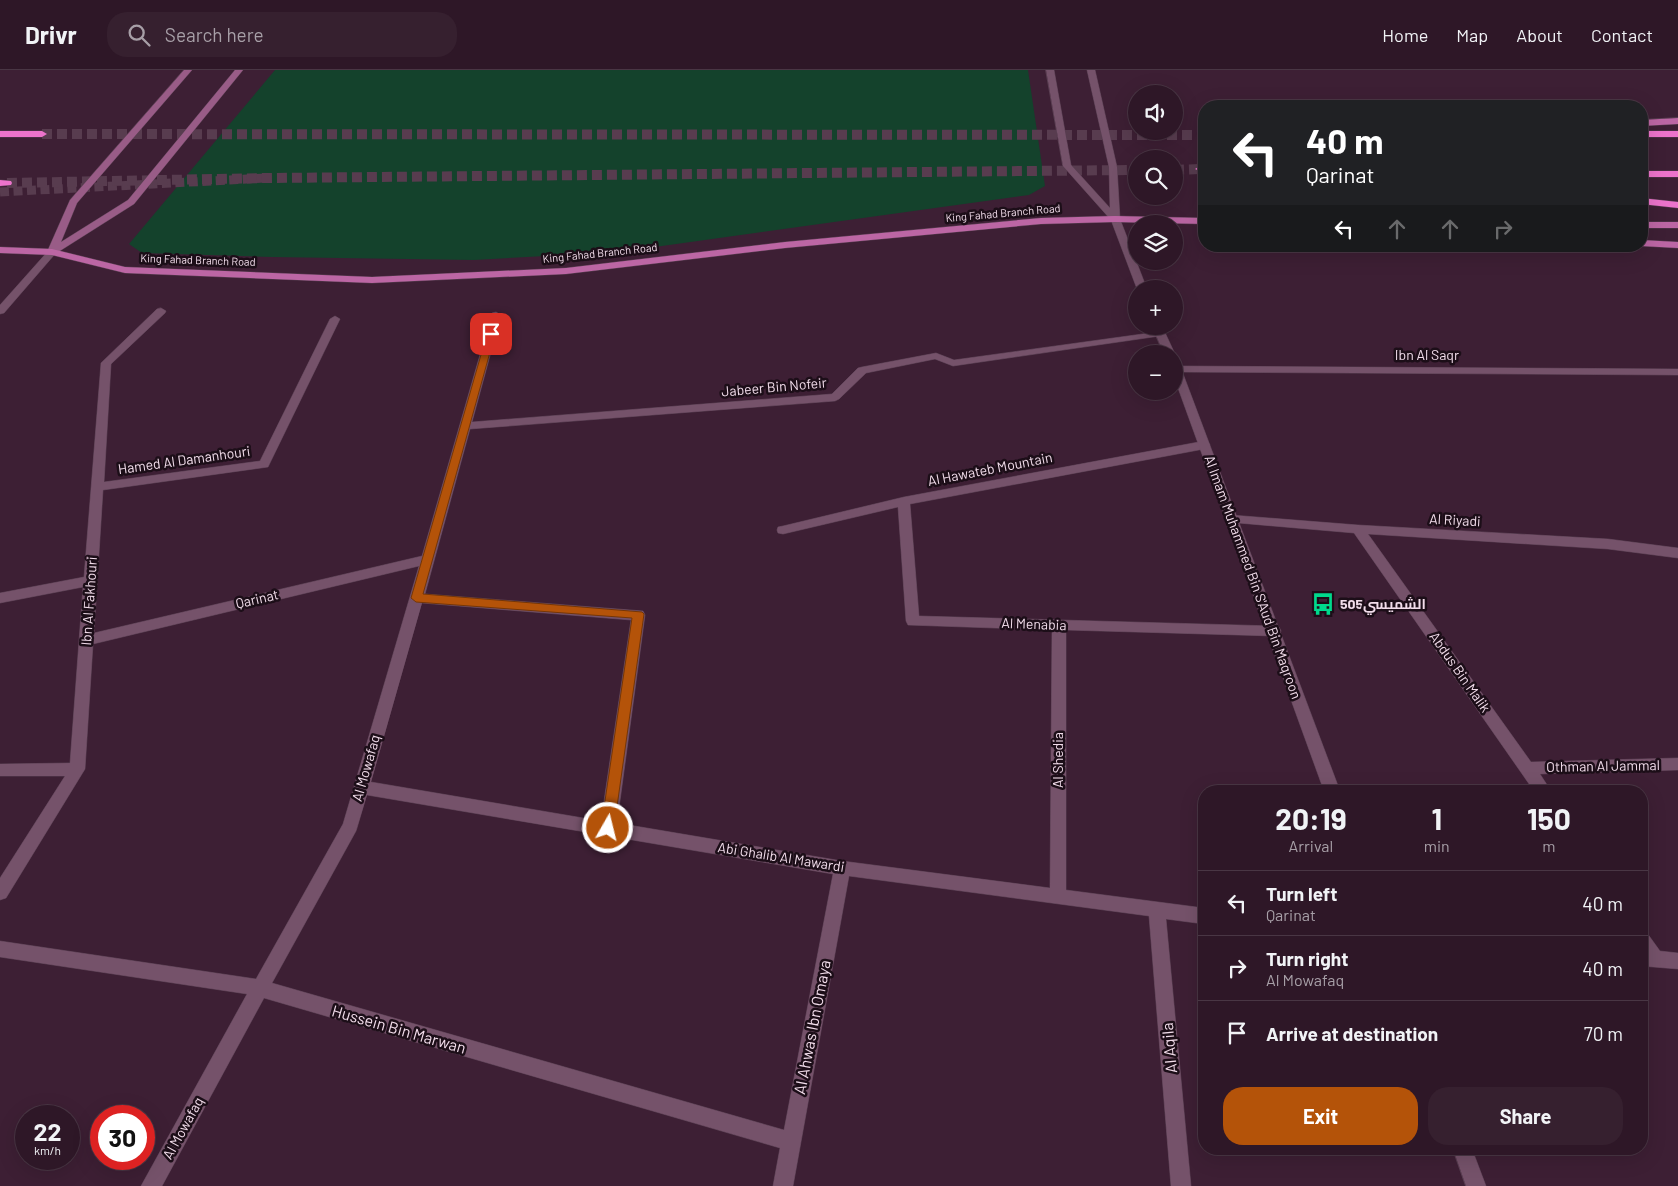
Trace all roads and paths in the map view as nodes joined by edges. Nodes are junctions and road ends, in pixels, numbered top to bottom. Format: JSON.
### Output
{"nodes":[{"id":1,"x":188,"y":70,"type":"edge"},
{"id":2,"x":239,"y":70,"type":"edge"},
{"id":3,"x":1050,"y":70,"type":"edge"},
{"id":4,"x":1091,"y":70,"type":"edge"},
{"id":5,"x":1678,"y":121,"type":"edge"},
{"id":6,"x":1648,"y":123,"type":"edge"},
{"id":7,"x":0,"y":132,"type":"edge"},
{"id":8,"x":42,"y":134,"type":"tunnel mouth"},
{"id":9,"x":1648,"y":134,"type":"edge"},
{"id":10,"x":1678,"y":134,"type":"edge"},
{"id":11,"x":1648,"y":174,"type":"edge"},
{"id":12,"x":1678,"y":174,"type":"edge"},
{"id":13,"x":1648,"y":202,"type":"edge"},
{"id":14,"x":1678,"y":205,"type":"edge"},
{"id":15,"x":1115,"y":219,"type":"junction"},
{"id":16,"x":1198,"y":220,"type":"edge"},
{"id":17,"x":1648,"y":225,"type":"edge"},
{"id":18,"x":1678,"y":225,"type":"edge"},
{"id":19,"x":1648,"y":243,"type":"edge"},
{"id":20,"x":1678,"y":245,"type":"edge"},
{"id":21,"x":0,"y":250,"type":"edge"},
{"id":22,"x":52,"y":252,"type":"junction"},
{"id":23,"x":1139,"y":280,"type":"edge"},
{"id":24,"x":0,"y":311,"type":"edge"},
{"id":25,"x":161,"y":312,"type":"dead end"},
{"id":26,"x":496,"y":315,"type":"dead end"},
{"id":27,"x":335,"y":319,"type":"dead end"},
{"id":28,"x":1128,"y":334,"type":"edge"},
{"id":29,"x":1183,"y":366,"type":"edge"},
{"id":30,"x":1678,"y":372,"type":"edge"},
{"id":31,"x":1183,"y":388,"type":"edge"},
{"id":32,"x":465,"y":426,"type":"junction"},
{"id":33,"x":1204,"y":445,"type":"junction"},
{"id":34,"x":97,"y":487,"type":"junction"},
{"id":35,"x":904,"y":501,"type":"junction"},
{"id":36,"x":1231,"y":519,"type":"junction"},
{"id":37,"x":1358,"y":529,"type":"junction"},
{"id":38,"x":783,"y":530,"type":"dead end"},
{"id":39,"x":1678,"y":553,"type":"edge"},
{"id":40,"x":428,"y":559,"type":"junction"},
{"id":41,"x":90,"y":581,"type":"junction"},
{"id":42,"x":0,"y":598,"type":"edge"},
{"id":43,"x":416,"y":598,"type":"junction"},
{"id":44,"x":1059,"y":625,"type":"junction"},
{"id":45,"x":1274,"y":631,"type":"junction"},
{"id":46,"x":86,"y":640,"type":"junction"},
{"id":47,"x":1678,"y":764,"type":"edge"},
{"id":48,"x":1528,"y":768,"type":"junction"},
{"id":49,"x":0,"y":770,"type":"edge"},
{"id":50,"x":77,"y":770,"type":"junction"},
{"id":51,"x":1330,"y":785,"type":"edge"},
{"id":52,"x":1539,"y":785,"type":"edge"},
{"id":53,"x":360,"y":787,"type":"junction"},
{"id":54,"x":608,"y":828,"type":"junction"},
{"id":55,"x":842,"y":868,"type":"junction"},
{"id":56,"x":0,"y":893,"type":"edge"},
{"id":57,"x":1058,"y":896,"type":"junction"},
{"id":58,"x":1157,"y":910,"type":"junction"},
{"id":59,"x":1198,"y":915,"type":"edge"},
{"id":60,"x":0,"y":949,"type":"edge"},
{"id":61,"x":1648,"y":959,"type":"edge"},
{"id":62,"x":1678,"y":961,"type":"edge"},
{"id":63,"x":260,"y":988,"type":"junction"},
{"id":64,"x":791,"y":1142,"type":"junction"},
{"id":65,"x":1464,"y":1155,"type":"edge"},
{"id":66,"x":151,"y":1186,"type":"edge"},
{"id":67,"x":783,"y":1186,"type":"edge"},
{"id":68,"x":1181,"y":1186,"type":"edge"},
{"id":69,"x":1476,"y":1186,"type":"edge"}],
"edges":[{"from":1,"to":22,"type":"main road"},
{"from":2,"to":22,"type":"main road"},
{"from":3,"to":15,"type":"street"},
{"from":4,"to":15,"type":"street"},
{"from":5,"to":6,"type":"main road"},
{"from":7,"to":8,"type":"highway"},
{"from":9,"to":10,"type":"highway"},
{"from":11,"to":12,"type":"highway"},
{"from":13,"to":14,"type":"highway"},
{"from":15,"to":16,"type":"main road","name":"King Fahad Branch Road"},
{"from":15,"to":22,"type":"main road","name":"King Fahad Branch Road"},
{"from":15,"to":23,"type":"street"},
{"from":17,"to":18,"type":"main road"},
{"from":19,"to":20,"type":"main road"},
{"from":21,"to":22,"type":"main road","name":"King Fahad Branch Road"},
{"from":22,"to":24,"type":"street"},
{"from":25,"to":34,"type":"street","name":"Ibn Al Fakhouri"},
{"from":26,"to":32,"type":"street","name":"Al Mowafaq"},
{"from":27,"to":34,"type":"street","name":"Hamed Al Damanhouri"},
{"from":28,"to":32,"type":"street","name":"Jabeer Bin Nofeir"},
{"from":29,"to":30,"type":"street","name":"Ibn Al Saqr"},
{"from":31,"to":33,"type":"street","name":"Al Imam Muhammed Bin S'Aud Bin Maqroon"},
{"from":32,"to":40,"type":"street","name":"Al Mowafaq"},
{"from":33,"to":35,"type":"street","name":"Al Hawateb Mountain"},
{"from":33,"to":36,"type":"street","name":"Al Imam Muhammed Bin S'Aud Bin Maqroon"},
{"from":34,"to":41,"type":"street","name":"Ibn Al Fakhouri"},
{"from":35,"to":38,"type":"street","name":"Al Hawateb Mountain"},
{"from":35,"to":44,"type":"street","name":"Al Menabia"},
{"from":36,"to":37,"type":"street","name":"Al Riyadi"},
{"from":36,"to":45,"type":"street","name":"Al Imam Muhammed Bin S'Aud Bin Maqroon"},
{"from":37,"to":39,"type":"street","name":"Al Riyadi"},
{"from":37,"to":48,"type":"street","name":"Abdus Bin Malik"},
{"from":40,"to":43,"type":"street","name":"Al Mowafaq"},
{"from":40,"to":46,"type":"street","name":"Qarinat"},
{"from":41,"to":42,"type":"street"},
{"from":41,"to":46,"type":"street","name":"Ibn Al Fakhouri"},
{"from":43,"to":53,"type":"street","name":"Al Mowafaq"},
{"from":43,"to":54,"type":"street"},
{"from":44,"to":45,"type":"street","name":"Al Menabia"},
{"from":44,"to":57,"type":"street","name":"Al Shedia"},
{"from":45,"to":51,"type":"street","name":"Al Imam Muhammed Bin S'Aud Bin Maqroon"},
{"from":46,"to":50,"type":"street","name":"Ibn Al Fakhouri"},
{"from":47,"to":48,"type":"street","name":"Othman Al Jammal"},
{"from":48,"to":52,"type":"street","name":"Abdus Bin Malik"},
{"from":49,"to":50,"type":"street"},
{"from":50,"to":56,"type":"street","name":"Ibn Al Fakhouri"},
{"from":53,"to":54,"type":"street","name":"Abi Ghalib Al Mawardi"},
{"from":53,"to":63,"type":"street","name":"Al Mowafaq"},
{"from":54,"to":55,"type":"street","name":"Abi Ghalib Al Mawardi"},
{"from":55,"to":57,"type":"street","name":"Abi Ghalib Al Mawardi"},
{"from":55,"to":64,"type":"street","name":"Al Ahwas Ibn Omaya"},
{"from":57,"to":58,"type":"street","name":"Abi Ghalib Al Mawardi"},
{"from":58,"to":59,"type":"street","name":"Abi Ghalib Al Mawardi"},
{"from":58,"to":68,"type":"street","name":"Al Aqila"},
{"from":60,"to":63,"type":"street","name":"Hussein Bin Marwan"},
{"from":61,"to":62,"type":"street"},
{"from":63,"to":64,"type":"street","name":"Hussein Bin Marwan"},
{"from":63,"to":66,"type":"street","name":"Al Mowafaq"},
{"from":64,"to":67,"type":"street","name":"Al Ahwas Ibn Omaya"},
{"from":65,"to":69,"type":"street"}]}
